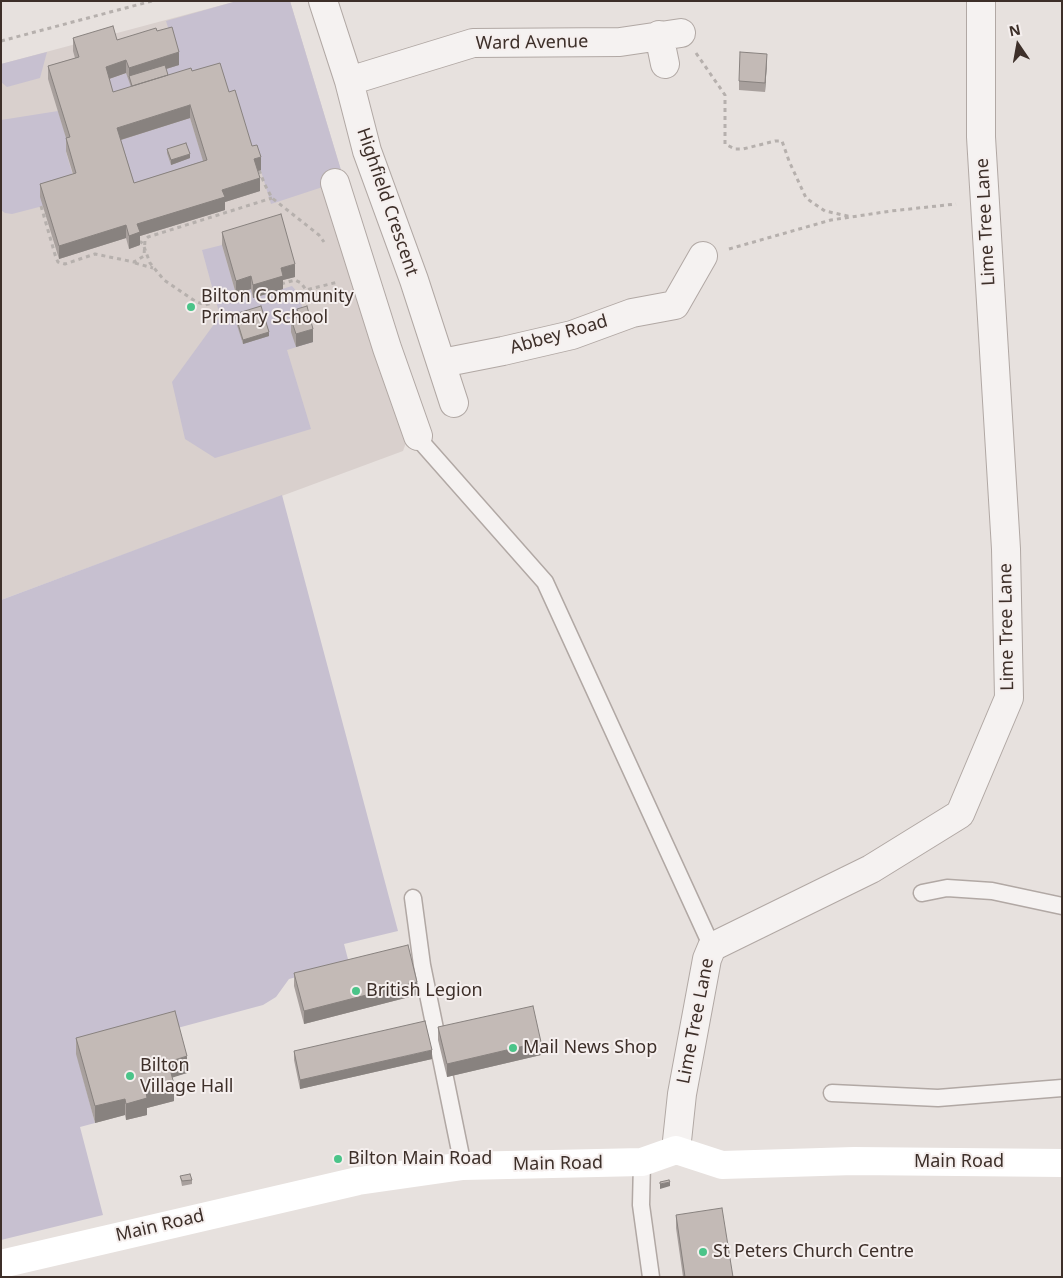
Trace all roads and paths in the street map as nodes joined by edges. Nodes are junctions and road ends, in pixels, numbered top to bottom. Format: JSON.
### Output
{"nodes":[{"id":1,"x":152,"y":1,"type":"edge"},
{"id":2,"x":323,"y":1,"type":"edge"},
{"id":3,"x":981,"y":1,"type":"edge"},
{"id":4,"x":670,"y":34,"type":"junction"},
{"id":5,"x":1,"y":41,"type":"edge"},
{"id":6,"x":665,"y":64,"type":"dead end"},
{"id":7,"x":349,"y":81,"type":"junction"},
{"id":8,"x":259,"y":170,"type":"edge"},
{"id":9,"x":335,"y":183,"type":"dead end"},
{"id":10,"x":272,"y":198,"type":"junction"},
{"id":11,"x":956,"y":204,"type":"dead end"},
{"id":12,"x":41,"y":206,"type":"edge"},
{"id":13,"x":852,"y":217,"type":"junction"},
{"id":14,"x":138,"y":242,"type":"edge"},
{"id":15,"x":328,"y":246,"type":"dead end"},
{"id":16,"x":144,"y":247,"type":"junction"},
{"id":17,"x":703,"y":256,"type":"joint"},
{"id":18,"x":134,"y":262,"type":"junction"},
{"id":19,"x":154,"y":270,"type":"junction"},
{"id":20,"x":344,"y":280,"type":"dead end"},
{"id":21,"x":282,"y":284,"type":"edge"},
{"id":22,"x":252,"y":292,"type":"edge"},
{"id":23,"x":442,"y":363,"type":"junction"},
{"id":24,"x":454,"y":403,"type":"dead end"},
{"id":25,"x":418,"y":436,"type":"joint"},
{"id":26,"x":922,"y":892,"type":"dead end"},
{"id":27,"x":413,"y":898,"type":"dead end"},
{"id":28,"x":1062,"y":906,"type":"edge"},
{"id":29,"x":712,"y":947,"type":"junction"},
{"id":30,"x":1062,"y":1088,"type":"edge"},
{"id":31,"x":832,"y":1093,"type":"dead end"},
{"id":32,"x":676,"y":1150,"type":"junction"},
{"id":33,"x":642,"y":1162,"type":"junction"},
{"id":34,"x":1062,"y":1163,"type":"edge"},
{"id":35,"x":463,"y":1166,"type":"junction"},
{"id":36,"x":1,"y":1264,"type":"edge"},
{"id":37,"x":651,"y":1277,"type":"edge"}],
"edges":[{"from":1,"to":5,"type":"path"},
{"from":2,"to":7,"type":"street","name":"Highfield Crescent"},
{"from":3,"to":29,"type":"street","name":"Lime Tree Lane"},
{"from":4,"to":6,"type":"street"},
{"from":4,"to":7,"type":"street","name":"Ward Avenue"},
{"from":4,"to":13,"type":"path"},
{"from":7,"to":23,"type":"street","name":"Highfield Crescent"},
{"from":8,"to":10,"type":"path"},
{"from":9,"to":25,"type":"street"},
{"from":10,"to":15,"type":"path"},
{"from":10,"to":16,"type":"path"},
{"from":11,"to":13,"type":"path"},
{"from":12,"to":18,"type":"path"},
{"from":13,"to":17,"type":"path"},
{"from":14,"to":16,"type":"path"},
{"from":16,"to":18,"type":"path"},
{"from":16,"to":19,"type":"path"},
{"from":17,"to":23,"type":"street","name":"Abbey Road"},
{"from":18,"to":19,"type":"path"},
{"from":19,"to":22,"type":"path"},
{"from":20,"to":21,"type":"path"},
{"from":23,"to":24,"type":"street","name":"Highfield Crescent"},
{"from":25,"to":29,"type":"lane"},
{"from":26,"to":28,"type":"lane"},
{"from":27,"to":35,"type":"lane"},
{"from":29,"to":32,"type":"street","name":"Lime Tree Lane"},
{"from":30,"to":31,"type":"lane"},
{"from":32,"to":33,"type":"main road","name":"Main Road"},
{"from":32,"to":34,"type":"main road","name":"Main Road"},
{"from":33,"to":35,"type":"main road","name":"Main Road"},
{"from":33,"to":37,"type":"lane"},
{"from":35,"to":36,"type":"main road","name":"Main Road"}]}
